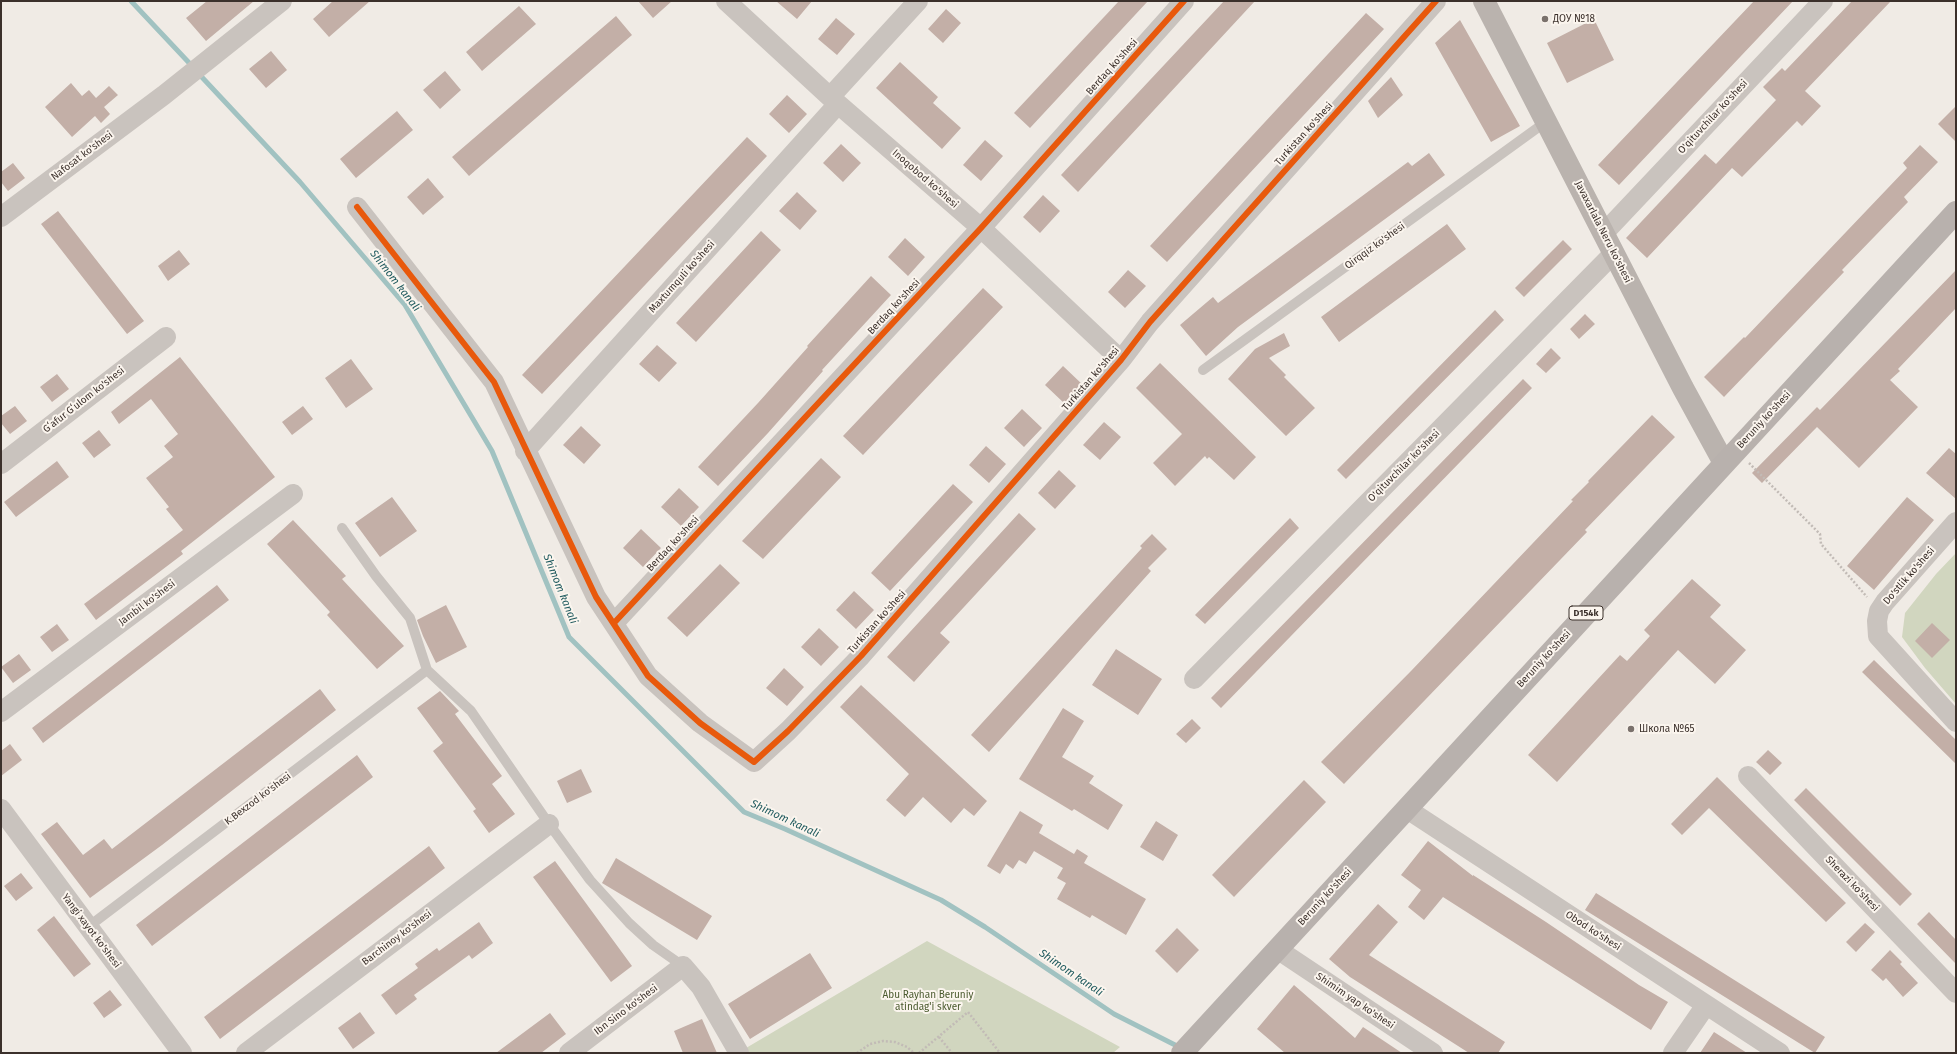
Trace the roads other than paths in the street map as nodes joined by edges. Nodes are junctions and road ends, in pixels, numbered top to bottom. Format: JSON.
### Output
{"nodes":[{"id":1,"x":282,"y":1,"type":"edge"},
{"id":2,"x":726,"y":1,"type":"edge"},
{"id":3,"x":918,"y":1,"type":"edge"},
{"id":4,"x":1184,"y":1,"type":"edge"},
{"id":5,"x":1436,"y":1,"type":"edge"},
{"id":6,"x":1484,"y":1,"type":"edge"},
{"id":7,"x":1822,"y":1,"type":"edge"},
{"id":8,"x":834,"y":101,"type":"junction"},
{"id":9,"x":1546,"y":121,"type":"junction"},
{"id":10,"x":357,"y":207,"type":"dead end"},
{"id":11,"x":1956,"y":212,"type":"edge"},
{"id":12,"x":1,"y":217,"type":"edge"},
{"id":13,"x":981,"y":228,"type":"junction"},
{"id":14,"x":1604,"y":233,"type":"junction"},
{"id":15,"x":1614,"y":253,"type":"junction"},
{"id":16,"x":166,"y":337,"type":"dead end"},
{"id":17,"x":1121,"y":360,"type":"junction"},
{"id":18,"x":1203,"y":370,"type":"dead end"},
{"id":19,"x":525,"y":451,"type":"junction"},
{"id":20,"x":1730,"y":456,"type":"junction"},
{"id":21,"x":1,"y":464,"type":"edge"},
{"id":22,"x":293,"y":494,"type":"dead end"},
{"id":23,"x":1956,"y":522,"type":"edge"},
{"id":24,"x":342,"y":528,"type":"dead end"},
{"id":25,"x":614,"y":623,"type":"junction"},
{"id":26,"x":427,"y":670,"type":"junction"},
{"id":27,"x":1194,"y":679,"type":"dead end"},
{"id":28,"x":1,"y":712,"type":"edge"},
{"id":29,"x":1956,"y":722,"type":"edge"},
{"id":30,"x":1748,"y":776,"type":"dead end"},
{"id":31,"x":1,"y":809,"type":"edge"},
{"id":32,"x":1407,"y":809,"type":"junction"},
{"id":33,"x":549,"y":824,"type":"junction"},
{"id":34,"x":88,"y":928,"type":"junction"},
{"id":35,"x":1277,"y":950,"type":"junction"},
{"id":36,"x":683,"y":966,"type":"junction"},
{"id":37,"x":1956,"y":993,"type":"edge"},
{"id":38,"x":1706,"y":1005,"type":"junction"},
{"id":39,"x":182,"y":1053,"type":"edge"},
{"id":40,"x":246,"y":1053,"type":"edge"},
{"id":41,"x":569,"y":1053,"type":"edge"},
{"id":42,"x":738,"y":1053,"type":"edge"},
{"id":43,"x":1182,"y":1053,"type":"edge"},
{"id":44,"x":1433,"y":1053,"type":"edge"},
{"id":45,"x":1673,"y":1053,"type":"edge"},
{"id":46,"x":1780,"y":1053,"type":"edge"}],
"edges":[{"from":1,"to":12,"type":"street","name":"Nafosat ko'shesi"},
{"from":2,"to":8,"type":"street","name":"Inoqobod ko'shesi"},
{"from":3,"to":8,"type":"street","name":"Maxtumquli ko'shesi"},
{"from":4,"to":13,"type":"street","name":"Berdaq ko'shesi"},
{"from":5,"to":17,"type":"street","name":"Turkistan ko'shesi"},
{"from":6,"to":9,"type":"street","name":"Javaxarlala Neru ko'shesi"},
{"from":7,"to":14,"type":"street","name":"O'qituvchilar ko'shesi"},
{"from":8,"to":13,"type":"street","name":"Inoqobod ko'shesi"},
{"from":8,"to":19,"type":"street","name":"Maxtumquli ko'shesi"},
{"from":9,"to":14,"type":"street","name":"Javaxarlala Neru ko'shesi"},
{"from":9,"to":18,"type":"lane","name":"Qirqqiz ko'shesi"},
{"from":10,"to":19,"type":"street"},
{"from":11,"to":20,"type":"main road","name":"Beruniy ko'shesi","number":"D154k"},
{"from":13,"to":17,"type":"street","name":"Inoqobod ko'shesi"},
{"from":13,"to":25,"type":"street","name":"Berdaq ko'shesi"},
{"from":14,"to":15,"type":"street","name":"Javaxarlala Neru ko'shesi"},
{"from":15,"to":20,"type":"street","name":"Javaxarlala Neru ko'shesi"},
{"from":15,"to":27,"type":"street","name":"O'qituvchilar ko'shesi"},
{"from":16,"to":21,"type":"street","name":"Gʻafur Gʻulom ko'shesi"},
{"from":17,"to":25,"type":"street","name":"Turkistan ko'shesi"},
{"from":19,"to":25,"type":"street"},
{"from":20,"to":32,"type":"main road","name":"Beruniy ko'shesi","number":"D154k"},
{"from":22,"to":28,"type":"street","name":"Jambil ko'shesi"},
{"from":23,"to":29,"type":"street","name":"Do'stlik ko'shesi"},
{"from":24,"to":26,"type":"lane"},
{"from":26,"to":33,"type":"lane"},
{"from":26,"to":34,"type":"lane","name":"K.Bexzod ko'shesi"},
{"from":30,"to":37,"type":"street","name":"Sherazi ko'shesi"},
{"from":31,"to":34,"type":"street","name":"Yangi xayot ko'shesi"},
{"from":32,"to":35,"type":"main road","name":"Beruniy ko'shesi","number":"D154k"},
{"from":32,"to":38,"type":"street","name":"Obod ko'shesi"},
{"from":33,"to":36,"type":"lane"},
{"from":33,"to":40,"type":"street","name":"Barchinoy ko'shesi"},
{"from":34,"to":39,"type":"street","name":"Yangi xayot ko'shesi"},
{"from":35,"to":43,"type":"main road","name":"Beruniy ko'shesi","number":"D154k"},
{"from":35,"to":44,"type":"street","name":"Shimim yap ko'shesi"},
{"from":36,"to":41,"type":"street","name":"Ibn Sino ko'shesi"},
{"from":36,"to":42,"type":"street"},
{"from":38,"to":45,"type":"street"},
{"from":38,"to":46,"type":"street","name":"Obod ko'shesi"}]}
